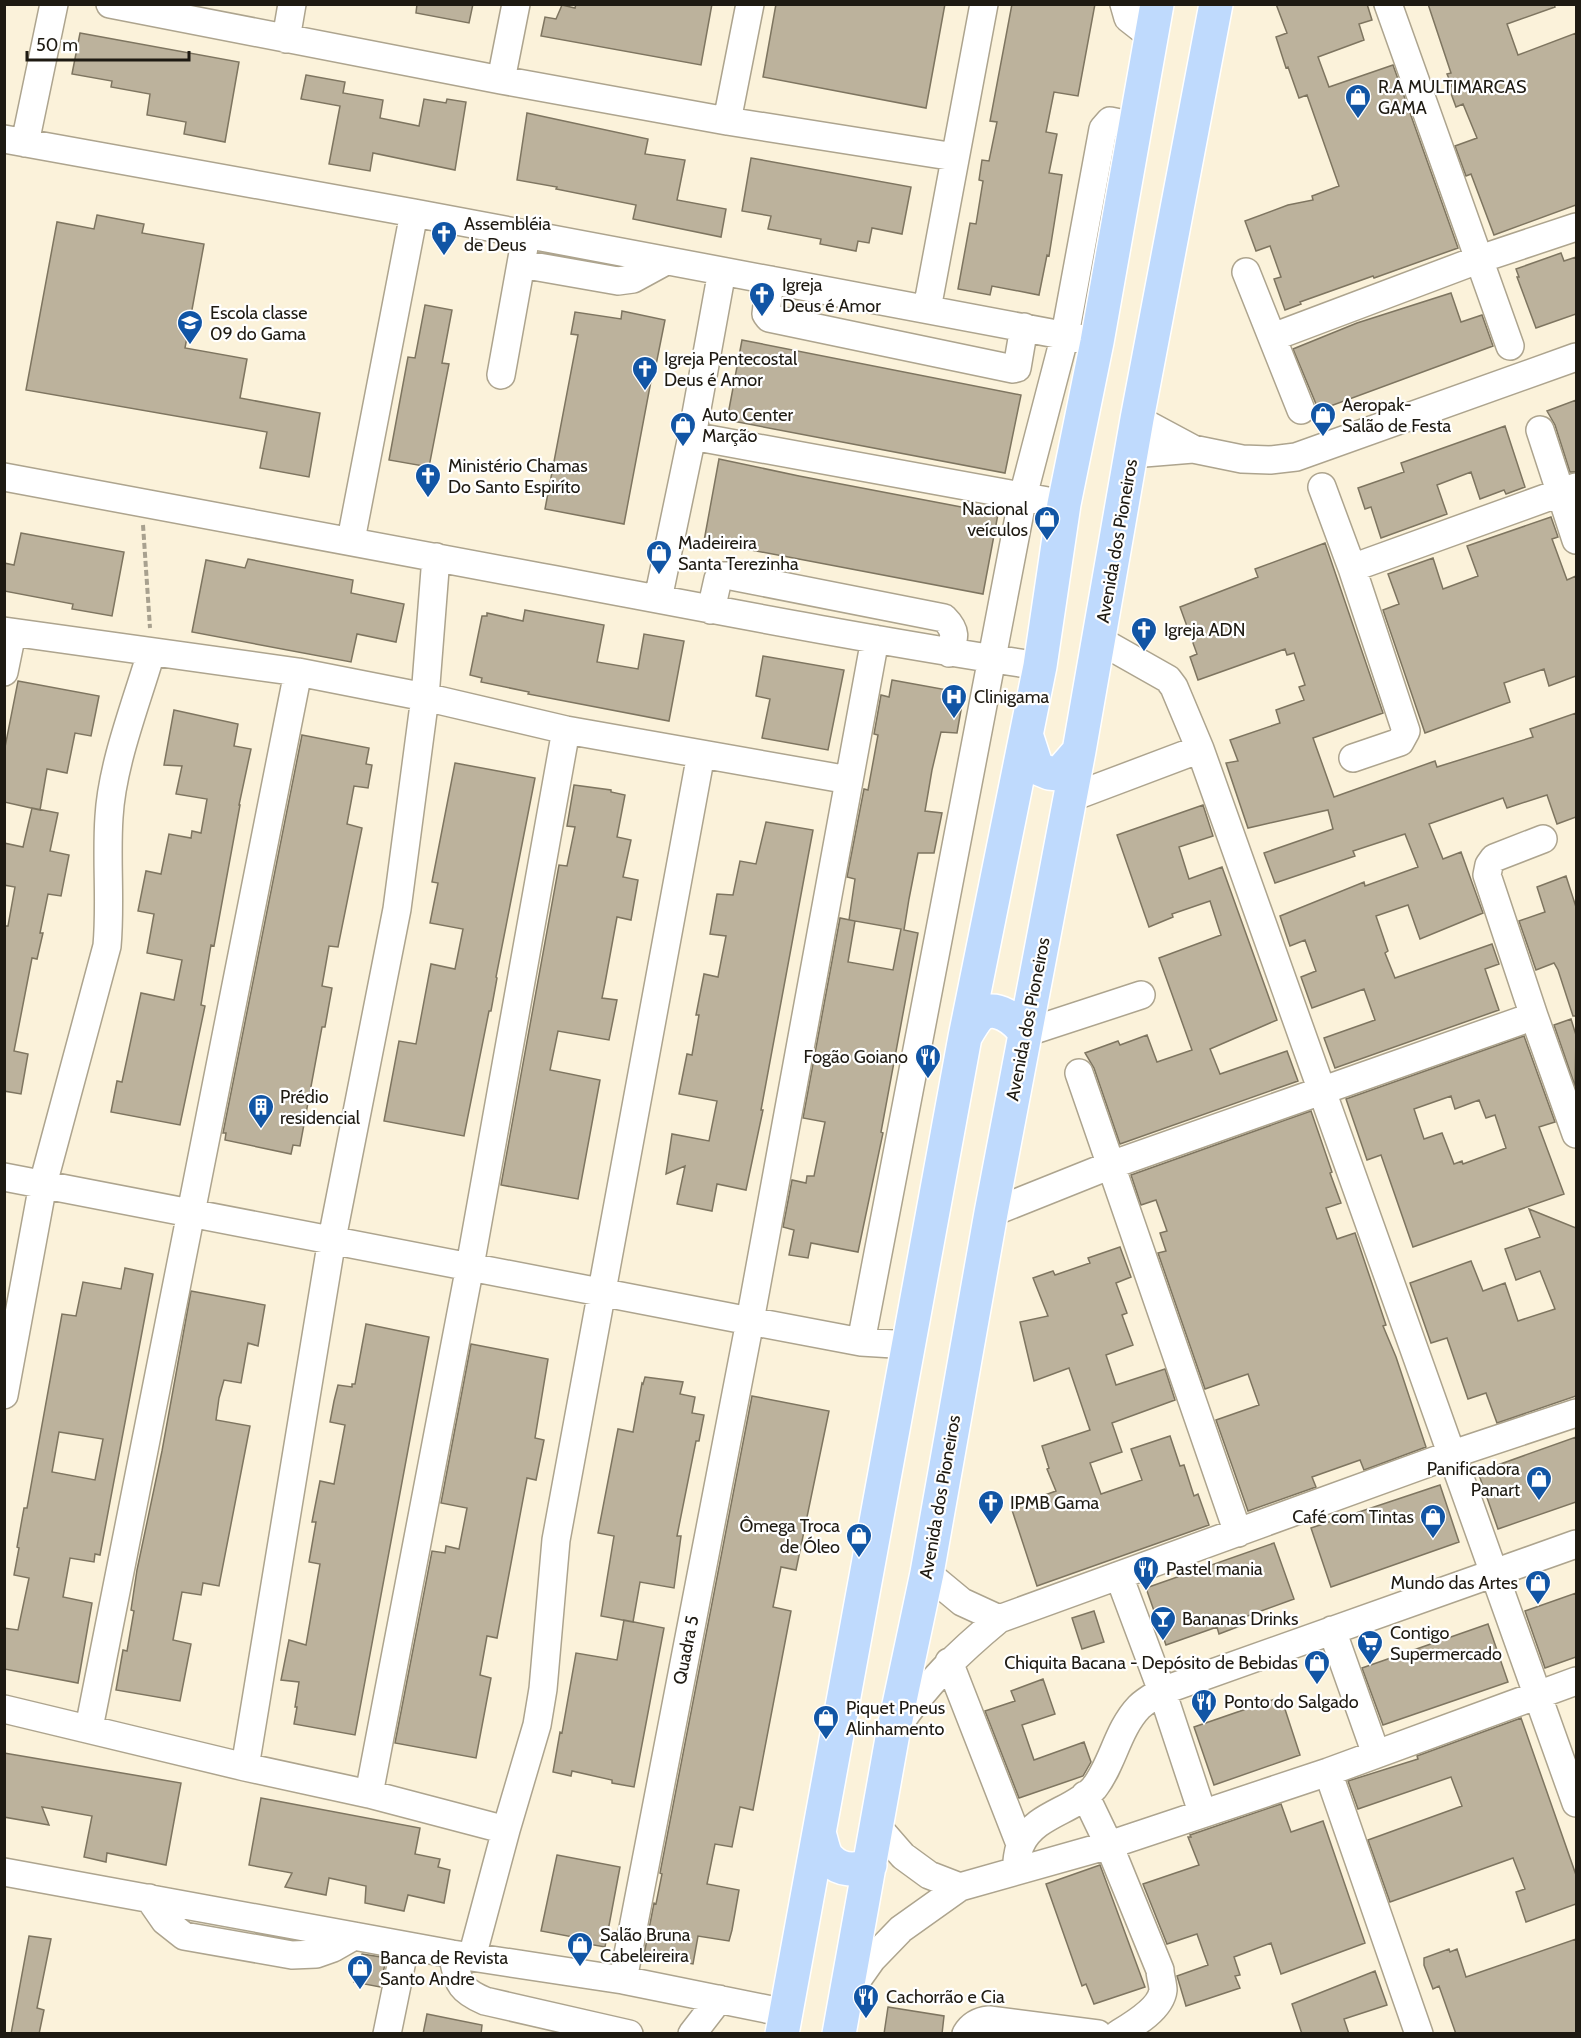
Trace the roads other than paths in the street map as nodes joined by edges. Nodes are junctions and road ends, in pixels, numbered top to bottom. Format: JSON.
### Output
{"nodes":[{"id":1,"x":54,"y":4,"type":"edge"},
{"id":2,"x":110,"y":4,"type":"edge"},
{"id":3,"x":292,"y":4,"type":"edge"},
{"id":4,"x":516,"y":4,"type":"edge"},
{"id":5,"x":750,"y":4,"type":"edge"},
{"id":6,"x":984,"y":4,"type":"edge"},
{"id":7,"x":1124,"y":4,"type":"edge"},
{"id":8,"x":1157,"y":4,"type":"edge"},
{"id":9,"x":1216,"y":4,"type":"edge"},
{"id":10,"x":1388,"y":4,"type":"edge"},
{"id":11,"x":1151,"y":36,"type":"junction"},
{"id":12,"x":286,"y":39,"type":"junction"},
{"id":13,"x":501,"y":80,"type":"junction"},
{"id":14,"x":727,"y":121,"type":"junction"},
{"id":15,"x":1135,"y":126,"type":"junction"},
{"id":16,"x":15,"y":141,"type":"edge"},
{"id":17,"x":955,"y":157,"type":"junction"},
{"id":18,"x":414,"y":213,"type":"junction"},
{"id":19,"x":1576,"y":227,"type":"edge"},
{"id":20,"x":526,"y":234,"type":"junction"},
{"id":21,"x":1480,"y":259,"type":"junction"},
{"id":22,"x":666,"y":261,"type":"junction"},
{"id":23,"x":521,"y":264,"type":"junction"},
{"id":24,"x":722,"y":271,"type":"junction"},
{"id":25,"x":1246,"y":272,"type":"dead end"},
{"id":26,"x":770,"y":279,"type":"junction"},
{"id":27,"x":927,"y":309,"type":"junction"},
{"id":28,"x":1024,"y":327,"type":"junction"},
{"id":29,"x":1065,"y":335,"type":"junction"},
{"id":30,"x":1273,"y":337,"type":"junction"},
{"id":31,"x":1097,"y":342,"type":"junction"},
{"id":32,"x":1510,"y":346,"type":"dead end"},
{"id":33,"x":1576,"y":357,"type":"edge"},
{"id":34,"x":501,"y":375,"type":"dead end"},
{"id":35,"x":1302,"y":410,"type":"dead end"},
{"id":36,"x":1137,"y":419,"type":"junction"},
{"id":37,"x":1540,"y":430,"type":"dead end"},
{"id":38,"x":692,"y":436,"type":"junction"},
{"id":39,"x":1193,"y":449,"type":"junction"},
{"id":40,"x":1132,"y":454,"type":"junction"},
{"id":41,"x":4,"y":477,"type":"edge"},
{"id":42,"x":1323,"y":487,"type":"dead end"},
{"id":43,"x":1568,"y":489,"type":"edge"},
{"id":44,"x":1023,"y":496,"type":"junction"},
{"id":45,"x":1064,"y":504,"type":"junction"},
{"id":46,"x":351,"y":540,"type":"junction"},
{"id":47,"x":1576,"y":540,"type":"edge"},
{"id":48,"x":436,"y":557,"type":"junction"},
{"id":49,"x":1352,"y":567,"type":"junction"},
{"id":50,"x":658,"y":599,"type":"junction"},
{"id":51,"x":711,"y":610,"type":"junction"},
{"id":52,"x":8,"y":632,"type":"edge"},
{"id":53,"x":875,"y":639,"type":"junction"},
{"id":54,"x":1099,"y":640,"type":"junction"},
{"id":55,"x":152,"y":653,"type":"junction"},
{"id":56,"x":949,"y":653,"type":"junction"},
{"id":57,"x":992,"y":659,"type":"junction"},
{"id":58,"x":1040,"y":666,"type":"junction"},
{"id":59,"x":4,"y":672,"type":"edge"},
{"id":60,"x":298,"y":672,"type":"junction"},
{"id":61,"x":425,"y":697,"type":"junction"},
{"id":62,"x":566,"y":730,"type":"junction"},
{"id":63,"x":1027,"y":736,"type":"junction"},
{"id":64,"x":1200,"y":749,"type":"junction"},
{"id":65,"x":1079,"y":751,"type":"junction"},
{"id":66,"x":701,"y":754,"type":"junction"},
{"id":67,"x":1353,"y":758,"type":"dead end"},
{"id":68,"x":849,"y":780,"type":"junction"},
{"id":69,"x":1070,"y":798,"type":"junction"},
{"id":70,"x":1543,"y":839,"type":"dead end"},
{"id":71,"x":1142,"y":995,"type":"dead end"},
{"id":72,"x":1534,"y":1016,"type":"junction"},
{"id":73,"x":1025,"y":1033,"type":"junction"},
{"id":74,"x":965,"y":1036,"type":"junction"},
{"id":75,"x":1078,"y":1073,"type":"dead end"},
{"id":76,"x":1322,"y":1090,"type":"junction"},
{"id":77,"x":1576,"y":1134,"type":"edge"},
{"id":78,"x":1111,"y":1164,"type":"junction"},
{"id":79,"x":4,"y":1177,"type":"edge"},
{"id":80,"x":43,"y":1184,"type":"junction"},
{"id":81,"x":991,"y":1213,"type":"junction"},
{"id":82,"x":191,"y":1214,"type":"junction"},
{"id":83,"x":332,"y":1239,"type":"junction"},
{"id":84,"x":470,"y":1266,"type":"junction"},
{"id":85,"x":603,"y":1292,"type":"junction"},
{"id":86,"x":750,"y":1321,"type":"junction"},
{"id":87,"x":861,"y":1342,"type":"junction"},
{"id":88,"x":910,"y":1345,"type":"junction"},
{"id":89,"x":4,"y":1395,"type":"edge"},
{"id":90,"x":1576,"y":1413,"type":"edge"},
{"id":91,"x":1453,"y":1454,"type":"junction"},
{"id":92,"x":1238,"y":1533,"type":"junction"},
{"id":93,"x":1576,"y":1544,"type":"edge"},
{"id":94,"x":1493,"y":1572,"type":"junction"},
{"id":95,"x":927,"y":1574,"type":"junction"},
{"id":96,"x":1119,"y":1576,"type":"junction"},
{"id":97,"x":999,"y":1619,"type":"junction"},
{"id":98,"x":1332,"y":1630,"type":"junction"},
{"id":99,"x":949,"y":1662,"type":"junction"},
{"id":100,"x":1576,"y":1682,"type":"edge"},
{"id":101,"x":1162,"y":1691,"type":"junction"},
{"id":102,"x":1538,"y":1695,"type":"junction"},
{"id":103,"x":4,"y":1708,"type":"edge"},
{"id":104,"x":89,"y":1728,"type":"junction"},
{"id":105,"x":893,"y":1733,"type":"junction"},
{"id":106,"x":1376,"y":1754,"type":"junction"},
{"id":107,"x":244,"y":1767,"type":"junction"},
{"id":108,"x":1328,"y":1772,"type":"junction"},
{"id":109,"x":369,"y":1794,"type":"junction"},
{"id":110,"x":1085,"y":1795,"type":"junction"},
{"id":111,"x":1576,"y":1803,"type":"edge"},
{"id":112,"x":1202,"y":1812,"type":"junction"},
{"id":113,"x":876,"y":1825,"type":"junction"},
{"id":114,"x":506,"y":1830,"type":"junction"},
{"id":115,"x":820,"y":1836,"type":"junction"},
{"id":116,"x":1020,"y":1844,"type":"junction"},
{"id":117,"x":1109,"y":1845,"type":"junction"},
{"id":118,"x":870,"y":1866,"type":"junction"},
{"id":119,"x":1016,"y":1871,"type":"junction"},
{"id":120,"x":4,"y":1872,"type":"edge"},
{"id":121,"x":960,"y":1887,"type":"junction"},
{"id":122,"x":405,"y":1946,"type":"junction"},
{"id":123,"x":462,"y":1955,"type":"junction"},
{"id":124,"x":623,"y":1980,"type":"junction"},
{"id":125,"x":845,"y":1996,"type":"junction"},
{"id":126,"x":719,"y":1999,"type":"junction"},
{"id":127,"x":784,"y":2023,"type":"edge"},
{"id":128,"x":387,"y":2034,"type":"edge"},
{"id":129,"x":629,"y":2034,"type":"edge"},
{"id":130,"x":692,"y":2034,"type":"edge"},
{"id":131,"x":839,"y":2034,"type":"edge"},
{"id":132,"x":966,"y":2034,"type":"edge"},
{"id":133,"x":1098,"y":2034,"type":"edge"},
{"id":134,"x":1119,"y":2034,"type":"edge"},
{"id":135,"x":1419,"y":2034,"type":"edge"}],
"edges":[{"from":1,"to":16,"type":"street"},
{"from":2,"to":12,"type":"street"},
{"from":3,"to":12,"type":"street"},
{"from":4,"to":13,"type":"street"},
{"from":5,"to":14,"type":"street"},
{"from":6,"to":17,"type":"street"},
{"from":7,"to":11,"type":"street"},
{"from":8,"to":11,"type":"main road"},
{"from":9,"to":36,"type":"main road","name":"Avenida dos Pioneiros"},
{"from":10,"to":21,"type":"street"},
{"from":11,"to":15,"type":"main road"},
{"from":12,"to":13,"type":"street"},
{"from":13,"to":14,"type":"street"},
{"from":14,"to":17,"type":"street"},
{"from":15,"to":29,"type":"street"},
{"from":15,"to":31,"type":"main road"},
{"from":16,"to":18,"type":"street"},
{"from":17,"to":27,"type":"street"},
{"from":18,"to":20,"type":"street"},
{"from":18,"to":46,"type":"street"},
{"from":19,"to":21,"type":"street"},
{"from":20,"to":22,"type":"street"},
{"from":20,"to":23,"type":"street"},
{"from":21,"to":30,"type":"street"},
{"from":21,"to":32,"type":"street"},
{"from":22,"to":23,"type":"street"},
{"from":22,"to":24,"type":"street"},
{"from":23,"to":34,"type":"street"},
{"from":24,"to":26,"type":"street"},
{"from":24,"to":38,"type":"street"},
{"from":25,"to":30,"type":"street"},
{"from":26,"to":27,"type":"street"},
{"from":26,"to":28,"type":"street"},
{"from":27,"to":28,"type":"street"},
{"from":28,"to":29,"type":"street"},
{"from":29,"to":31,"type":"street"},
{"from":29,"to":44,"type":"street"},
{"from":30,"to":35,"type":"street"},
{"from":31,"to":45,"type":"main road"},
{"from":33,"to":39,"type":"street"},
{"from":36,"to":39,"type":"street"},
{"from":36,"to":40,"type":"main road","name":"Avenida dos Pioneiros"},
{"from":37,"to":43,"type":"street"},
{"from":38,"to":44,"type":"street"},
{"from":38,"to":50,"type":"street"},
{"from":39,"to":40,"type":"street"},
{"from":40,"to":54,"type":"main road","name":"Avenida dos Pioneiros"},
{"from":41,"to":46,"type":"street"},
{"from":42,"to":49,"type":"street"},
{"from":43,"to":47,"type":"street"},
{"from":43,"to":49,"type":"street"},
{"from":44,"to":45,"type":"street"},
{"from":44,"to":57,"type":"street"},
{"from":45,"to":58,"type":"main road"},
{"from":46,"to":48,"type":"street"},
{"from":48,"to":50,"type":"street"},
{"from":48,"to":61,"type":"street"},
{"from":49,"to":67,"type":"street"},
{"from":50,"to":51,"type":"street"},
{"from":51,"to":53,"type":"street"},
{"from":51,"to":56,"type":"street"},
{"from":52,"to":55,"type":"street"},
{"from":52,"to":59,"type":"street"},
{"from":53,"to":56,"type":"street"},
{"from":53,"to":68,"type":"street","name":"Quadra 5"},
{"from":54,"to":64,"type":"street"},
{"from":54,"to":65,"type":"main road","name":"Avenida dos Pioneiros"},
{"from":55,"to":60,"type":"street"},
{"from":55,"to":80,"type":"street"},
{"from":56,"to":57,"type":"street"},
{"from":57,"to":58,"type":"street"},
{"from":57,"to":87,"type":"street"},
{"from":58,"to":63,"type":"main road"},
{"from":60,"to":61,"type":"street"},
{"from":60,"to":82,"type":"street"},
{"from":61,"to":62,"type":"street"},
{"from":61,"to":83,"type":"street"},
{"from":62,"to":66,"type":"street"},
{"from":62,"to":84,"type":"street"},
{"from":63,"to":65,"type":"main road"},
{"from":63,"to":74,"type":"main road"},
{"from":64,"to":69,"type":"street"},
{"from":64,"to":76,"type":"street"},
{"from":65,"to":69,"type":"main road","name":"Avenida dos Pioneiros"},
{"from":66,"to":68,"type":"street"},
{"from":66,"to":85,"type":"street"},
{"from":68,"to":86,"type":"street","name":"Quadra 5"},
{"from":69,"to":73,"type":"main road","name":"Avenida dos Pioneiros"},
{"from":70,"to":72,"type":"street"},
{"from":71,"to":73,"type":"street"},
{"from":72,"to":76,"type":"street"},
{"from":72,"to":77,"type":"street"},
{"from":73,"to":74,"type":"main road"},
{"from":73,"to":81,"type":"main road","name":"Avenida dos Pioneiros"},
{"from":74,"to":88,"type":"main road"},
{"from":75,"to":78,"type":"street"},
{"from":76,"to":78,"type":"street"},
{"from":76,"to":91,"type":"street"},
{"from":78,"to":81,"type":"street"},
{"from":78,"to":92,"type":"street"},
{"from":79,"to":80,"type":"street"},
{"from":80,"to":82,"type":"street"},
{"from":80,"to":89,"type":"street"},
{"from":81,"to":95,"type":"main road","name":"Avenida dos Pioneiros"},
{"from":82,"to":83,"type":"street"},
{"from":82,"to":104,"type":"street"},
{"from":83,"to":84,"type":"street"},
{"from":83,"to":107,"type":"street"},
{"from":84,"to":85,"type":"street"},
{"from":84,"to":109,"type":"street"},
{"from":85,"to":86,"type":"street"},
{"from":85,"to":114,"type":"street"},
{"from":86,"to":87,"type":"street"},
{"from":86,"to":124,"type":"street","name":"Quadra 5"},
{"from":87,"to":88,"type":"street"},
{"from":88,"to":115,"type":"main road"},
{"from":90,"to":91,"type":"street"},
{"from":91,"to":92,"type":"street"},
{"from":91,"to":94,"type":"street"},
{"from":92,"to":96,"type":"street"},
{"from":93,"to":94,"type":"street"},
{"from":94,"to":98,"type":"street"},
{"from":94,"to":102,"type":"street"},
{"from":95,"to":97,"type":"street"},
{"from":95,"to":105,"type":"main road","name":"Avenida dos Pioneiros"},
{"from":96,"to":97,"type":"street"},
{"from":96,"to":101,"type":"street"},
{"from":97,"to":99,"type":"street"},
{"from":98,"to":101,"type":"street"},
{"from":98,"to":106,"type":"street"},
{"from":99,"to":105,"type":"street"},
{"from":99,"to":116,"type":"street"},
{"from":100,"to":102,"type":"street"},
{"from":101,"to":110,"type":"street"},
{"from":101,"to":112,"type":"street"},
{"from":102,"to":106,"type":"street"},
{"from":102,"to":111,"type":"street"},
{"from":103,"to":104,"type":"street"},
{"from":104,"to":107,"type":"street"},
{"from":105,"to":113,"type":"main road","name":"Avenida dos Pioneiros"},
{"from":106,"to":108,"type":"street"},
{"from":107,"to":109,"type":"street"},
{"from":108,"to":112,"type":"street"},
{"from":108,"to":135,"type":"street"},
{"from":109,"to":114,"type":"street"},
{"from":110,"to":116,"type":"street"},
{"from":110,"to":117,"type":"street"},
{"from":112,"to":117,"type":"street"},
{"from":113,"to":118,"type":"main road","name":"Avenida dos Pioneiros"},
{"from":113,"to":121,"type":"street"},
{"from":114,"to":123,"type":"street"},
{"from":115,"to":118,"type":"main road"},
{"from":115,"to":127,"type":"main road"},
{"from":116,"to":119,"type":"street"},
{"from":117,"to":119,"type":"street"},
{"from":117,"to":134,"type":"street"},
{"from":118,"to":125,"type":"main road","name":"Avenida dos Pioneiros"},
{"from":119,"to":121,"type":"street"},
{"from":120,"to":122,"type":"street"},
{"from":121,"to":125,"type":"street"},
{"from":122,"to":123,"type":"street"},
{"from":122,"to":128,"type":"street"},
{"from":123,"to":124,"type":"street"},
{"from":123,"to":129,"type":"street"},
{"from":124,"to":126,"type":"street"},
{"from":125,"to":131,"type":"main road","name":"Avenida dos Pioneiros"},
{"from":126,"to":127,"type":"street"},
{"from":126,"to":130,"type":"street"},
{"from":132,"to":133,"type":"street"}]}
